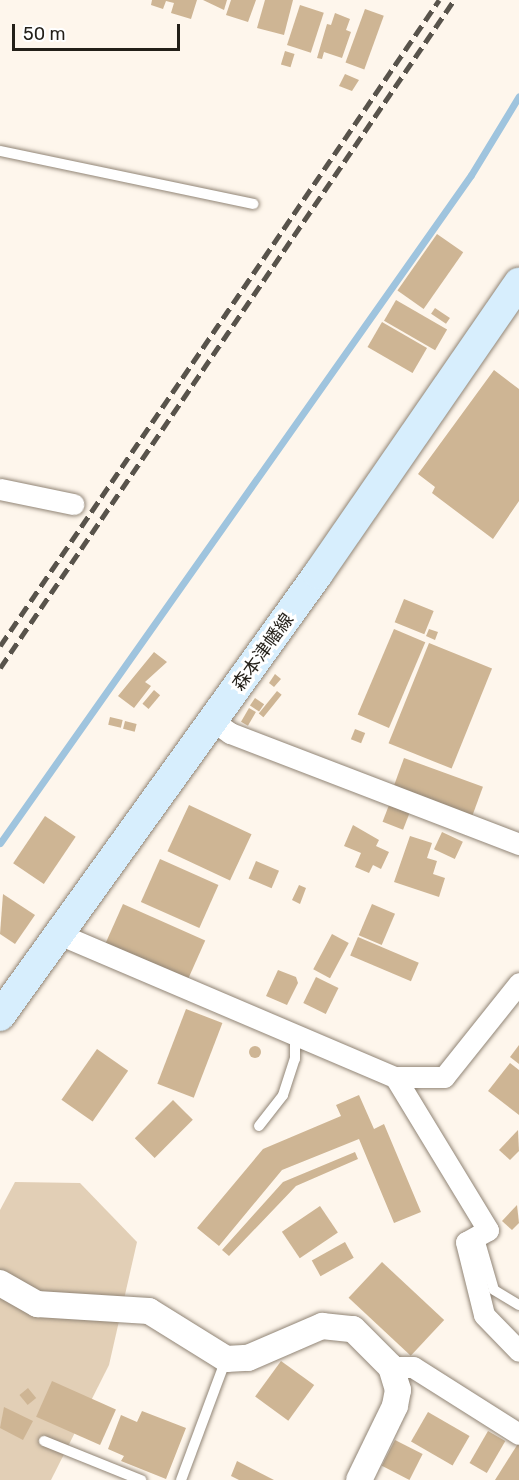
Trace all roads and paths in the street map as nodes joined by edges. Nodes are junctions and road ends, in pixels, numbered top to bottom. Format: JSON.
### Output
{"nodes":[{"id":1,"x":0,"y":152,"type":"edge"},
{"id":2,"x":254,"y":204,"type":"dead end"},
{"id":3,"x":519,"y":283,"type":"edge"},
{"id":4,"x":0,"y":489,"type":"edge"},
{"id":5,"x":73,"y":504,"type":"dead end"},
{"id":6,"x":213,"y":721,"type":"junction"},
{"id":7,"x":519,"y":844,"type":"edge"},
{"id":8,"x":59,"y":934,"type":"junction"},
{"id":9,"x":519,"y":983,"type":"edge"},
{"id":10,"x":0,"y":1016,"type":"edge"},
{"id":11,"x":295,"y":1033,"type":"junction"},
{"id":12,"x":395,"y":1077,"type":"junction"},
{"id":13,"x":259,"y":1126,"type":"dead end"},
{"id":14,"x":478,"y":1235,"type":"junction"},
{"id":15,"x":0,"y":1283,"type":"edge"},
{"id":16,"x":519,"y":1305,"type":"edge"},
{"id":17,"x":519,"y":1351,"type":"edge"},
{"id":18,"x":226,"y":1359,"type":"junction"},
{"id":19,"x":392,"y":1367,"type":"junction"},
{"id":20,"x":519,"y":1434,"type":"edge"},
{"id":21,"x":44,"y":1442,"type":"dead end"},
{"id":22,"x":141,"y":1480,"type":"edge"},
{"id":23,"x":181,"y":1480,"type":"edge"},
{"id":24,"x":359,"y":1480,"type":"edge"}],
"edges":[{"from":1,"to":2,"type":"lane"},
{"from":3,"to":6,"type":"main road","name":"森本津幡線"},
{"from":4,"to":5,"type":"street"},
{"from":6,"to":7,"type":"street"},
{"from":6,"to":8,"type":"main road","name":"森本津幡線"},
{"from":8,"to":10,"type":"main road","name":"森本津幡線"},
{"from":8,"to":11,"type":"street"},
{"from":9,"to":12,"type":"street"},
{"from":11,"to":12,"type":"street"},
{"from":11,"to":13,"type":"lane"},
{"from":12,"to":14,"type":"street"},
{"from":14,"to":16,"type":"lane"},
{"from":14,"to":17,"type":"street"},
{"from":15,"to":18,"type":"street"},
{"from":18,"to":19,"type":"street"},
{"from":18,"to":23,"type":"lane"},
{"from":19,"to":20,"type":"street"},
{"from":19,"to":24,"type":"street"},
{"from":21,"to":22,"type":"lane"}]}
